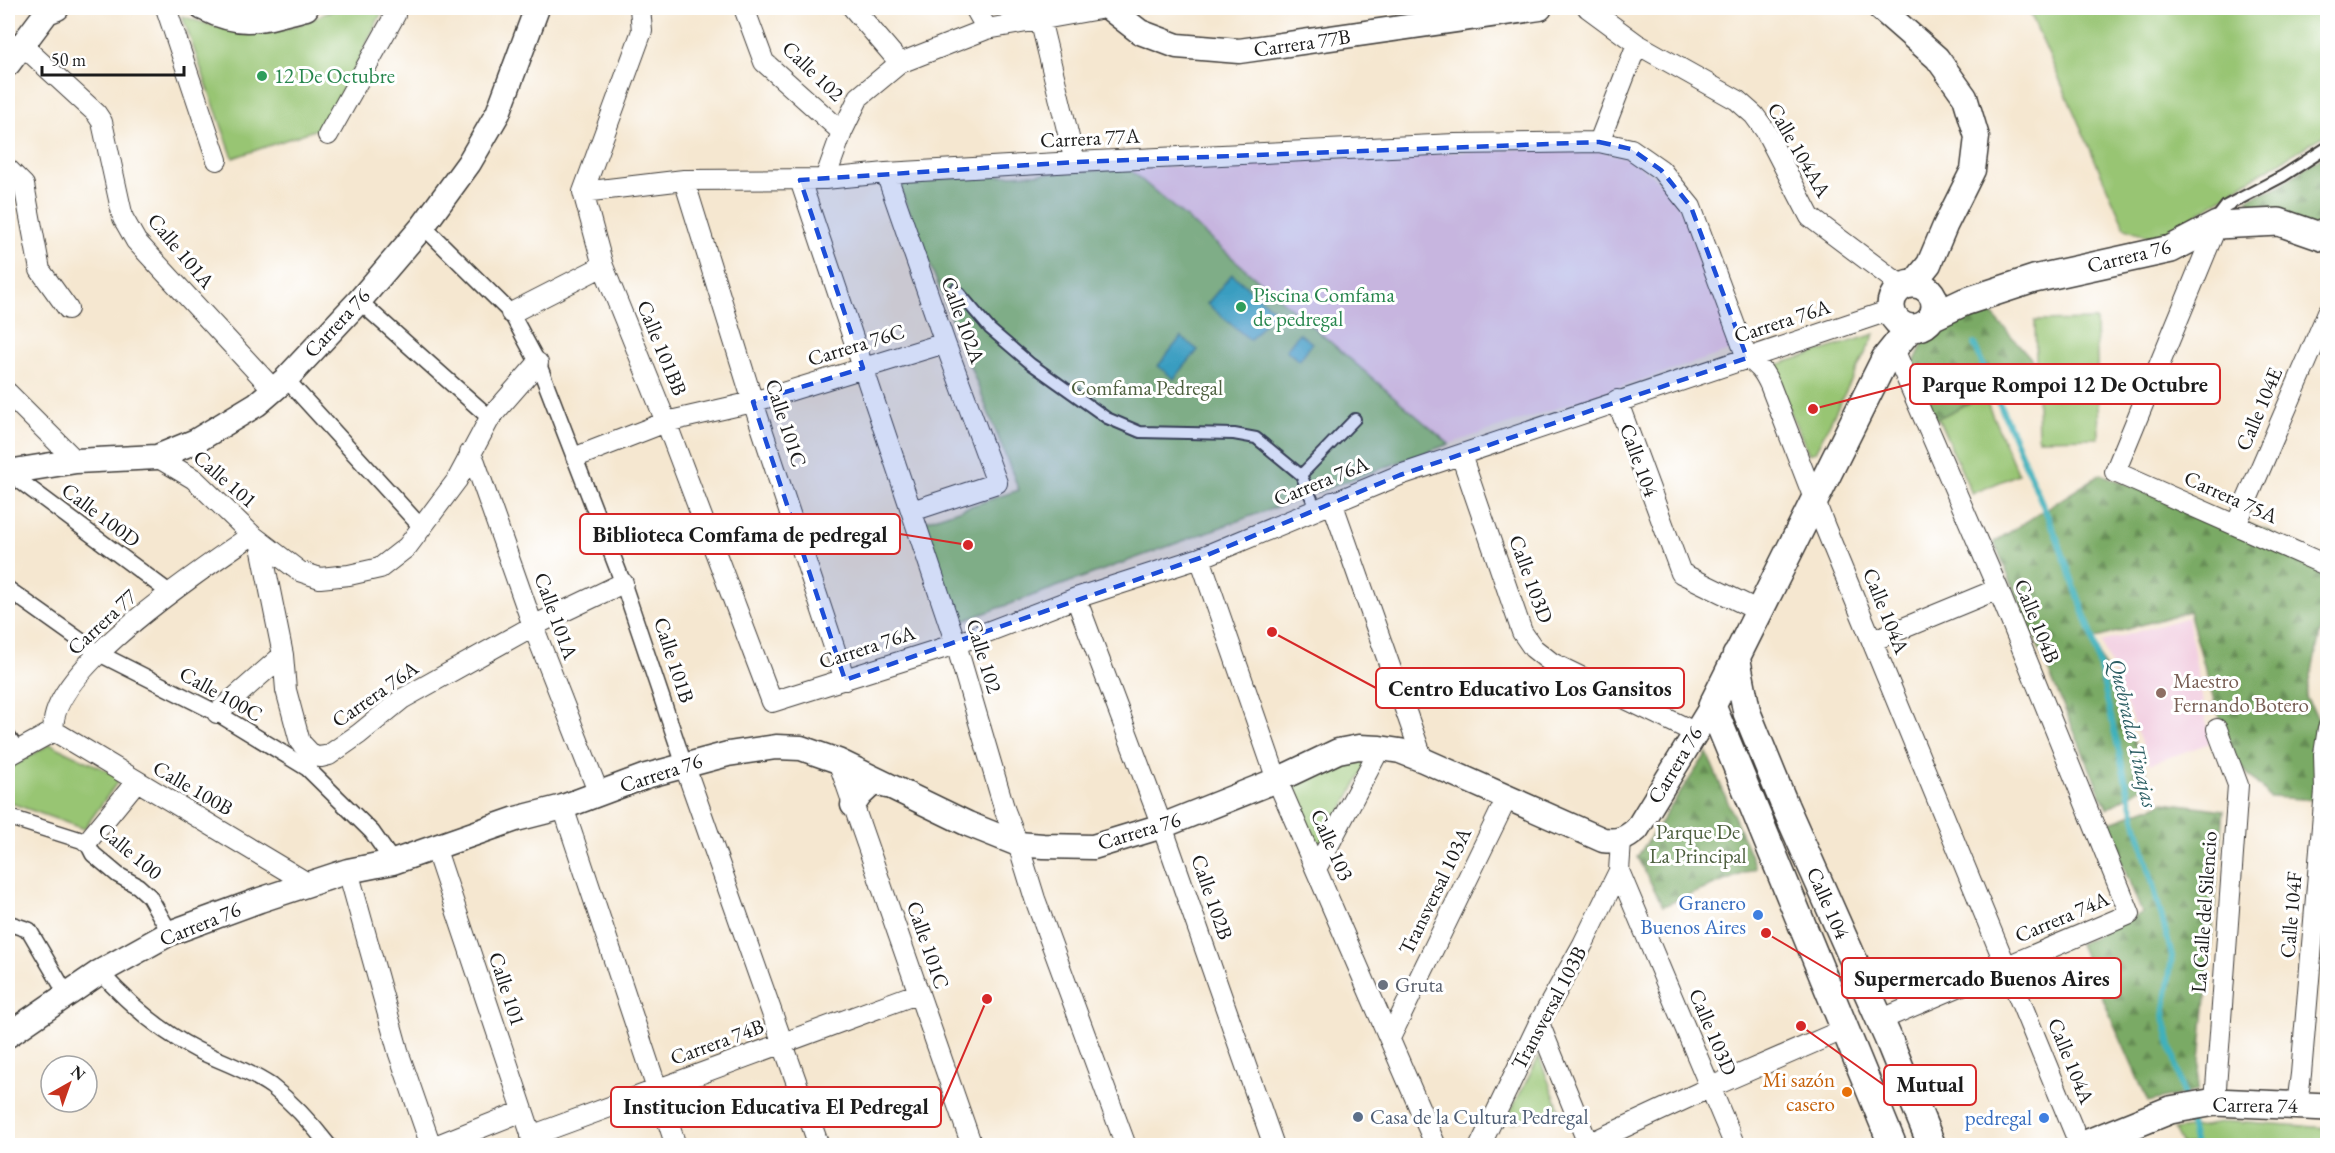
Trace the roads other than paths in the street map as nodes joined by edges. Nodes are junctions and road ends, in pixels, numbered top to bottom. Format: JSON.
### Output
{"nodes":[{"id":1,"x":57,"y":8,"type":"edge"},
{"id":2,"x":166,"y":8,"type":"edge"},
{"id":3,"x":306,"y":8,"type":"edge"},
{"id":4,"x":395,"y":8,"type":"edge"},
{"id":5,"x":537,"y":8,"type":"edge"},
{"id":6,"x":640,"y":8,"type":"edge"},
{"id":7,"x":744,"y":8,"type":"edge"},
{"id":8,"x":853,"y":8,"type":"edge"},
{"id":9,"x":975,"y":8,"type":"edge"},
{"id":10,"x":1107,"y":8,"type":"edge"},
{"id":11,"x":1540,"y":8,"type":"edge"},
{"id":12,"x":1588,"y":8,"type":"edge"},
{"id":13,"x":1880,"y":8,"type":"edge"},
{"id":14,"x":215,"y":11,"type":"edge"},
{"id":15,"x":1040,"y":19,"type":"junction"},
{"id":16,"x":987,"y":29,"type":"junction"},
{"id":17,"x":1637,"y":44,"type":"junction"},
{"id":18,"x":15,"y":54,"type":"edge"},
{"id":19,"x":900,"y":63,"type":"junction"},
{"id":20,"x":842,"y":132,"type":"junction"},
{"id":21,"x":328,"y":135,"type":"dead end"},
{"id":22,"x":1599,"y":142,"type":"junction"},
{"id":23,"x":2328,"y":147,"type":"edge"},
{"id":24,"x":217,"y":160,"type":"dead end"},
{"id":25,"x":1075,"y":162,"type":"junction"},
{"id":26,"x":8,"y":169,"type":"edge"},
{"id":27,"x":886,"y":173,"type":"junction"},
{"id":28,"x":684,"y":180,"type":"junction"},
{"id":29,"x":800,"y":180,"type":"junction"},
{"id":30,"x":825,"y":180,"type":"junction"},
{"id":31,"x":584,"y":192,"type":"junction"},
{"id":32,"x":2217,"y":225,"type":"junction"},
{"id":33,"x":423,"y":226,"type":"junction"},
{"id":34,"x":2328,"y":239,"type":"edge"},
{"id":35,"x":603,"y":266,"type":"junction"},
{"id":36,"x":956,"y":289,"type":"dead end"},
{"id":37,"x":359,"y":302,"type":"junction"},
{"id":38,"x":68,"y":309,"type":"dead end"},
{"id":39,"x":1910,"y":309,"type":"junction"},
{"id":40,"x":2328,"y":312,"type":"edge"},
{"id":41,"x":511,"y":313,"type":"junction"},
{"id":42,"x":945,"y":343,"type":"junction"},
{"id":43,"x":1747,"y":358,"type":"junction"},
{"id":44,"x":538,"y":363,"type":"junction"},
{"id":45,"x":863,"y":368,"type":"junction"},
{"id":46,"x":279,"y":384,"type":"junction"},
{"id":47,"x":8,"y":393,"type":"edge"},
{"id":48,"x":1617,"y":400,"type":"junction"},
{"id":49,"x":753,"y":402,"type":"junction"},
{"id":50,"x":490,"y":418,"type":"junction"},
{"id":51,"x":1355,"y":419,"type":"dead end"},
{"id":52,"x":666,"y":422,"type":"junction"},
{"id":53,"x":470,"y":453,"type":"junction"},
{"id":54,"x":1461,"y":455,"type":"junction"},
{"id":55,"x":157,"y":457,"type":"junction"},
{"id":56,"x":576,"y":457,"type":"junction"},
{"id":57,"x":76,"y":460,"type":"junction"},
{"id":58,"x":1801,"y":465,"type":"junction"},
{"id":59,"x":1832,"y":465,"type":"junction"},
{"id":60,"x":8,"y":472,"type":"edge"},
{"id":61,"x":1301,"y":475,"type":"junction"},
{"id":62,"x":1815,"y":499,"type":"junction"},
{"id":63,"x":1324,"y":505,"type":"junction"},
{"id":64,"x":912,"y":511,"type":"junction"},
{"id":65,"x":2235,"y":525,"type":"junction"},
{"id":66,"x":422,"y":528,"type":"junction"},
{"id":67,"x":256,"y":538,"type":"junction"},
{"id":68,"x":1200,"y":558,"type":"junction"},
{"id":69,"x":2328,"y":566,"type":"edge"},
{"id":70,"x":623,"y":583,"type":"junction"},
{"id":71,"x":8,"y":589,"type":"edge"},
{"id":72,"x":1998,"y":589,"type":"junction"},
{"id":73,"x":170,"y":593,"type":"junction"},
{"id":74,"x":1076,"y":598,"type":"junction"},
{"id":75,"x":1759,"y":611,"type":"junction"},
{"id":76,"x":533,"y":626,"type":"junction"},
{"id":77,"x":1872,"y":641,"type":"junction"},
{"id":78,"x":957,"y":644,"type":"junction"},
{"id":79,"x":98,"y":653,"type":"junction"},
{"id":80,"x":283,"y":655,"type":"junction"},
{"id":81,"x":1736,"y":656,"type":"junction"},
{"id":82,"x":845,"y":680,"type":"junction"},
{"id":83,"x":772,"y":702,"type":"joint"},
{"id":84,"x":1712,"y":706,"type":"junction"},
{"id":85,"x":217,"y":713,"type":"junction"},
{"id":86,"x":2328,"y":728,"type":"edge"},
{"id":87,"x":2217,"y":729,"type":"dead end"},
{"id":88,"x":54,"y":731,"type":"junction"},
{"id":89,"x":1694,"y":732,"type":"junction"},
{"id":90,"x":11,"y":748,"type":"edge"},
{"id":91,"x":1380,"y":748,"type":"junction"},
{"id":92,"x":313,"y":756,"type":"joint"},
{"id":93,"x":1423,"y":760,"type":"junction"},
{"id":94,"x":838,"y":761,"type":"junction"},
{"id":95,"x":684,"y":764,"type":"junction"},
{"id":96,"x":1277,"y":780,"type":"junction"},
{"id":97,"x":136,"y":782,"type":"junction"},
{"id":98,"x":887,"y":786,"type":"junction"},
{"id":99,"x":599,"y":794,"type":"junction"},
{"id":100,"x":1508,"y":798,"type":"junction"},
{"id":101,"x":853,"y":805,"type":"junction"},
{"id":102,"x":563,"y":807,"type":"junction"},
{"id":103,"x":8,"y":817,"type":"edge"},
{"id":104,"x":1162,"y":826,"type":"junction"},
{"id":105,"x":1621,"y":841,"type":"junction"},
{"id":106,"x":87,"y":842,"type":"junction"},
{"id":107,"x":1018,"y":844,"type":"junction"},
{"id":108,"x":435,"y":847,"type":"junction"},
{"id":109,"x":393,"y":862,"type":"junction"},
{"id":110,"x":1316,"y":869,"type":"junction"},
{"id":111,"x":348,"y":871,"type":"junction"},
{"id":112,"x":1619,"y":871,"type":"junction"},
{"id":113,"x":309,"y":884,"type":"junction"},
{"id":114,"x":2130,"y":914,"type":"joint"},
{"id":115,"x":8,"y":923,"type":"edge"},
{"id":116,"x":170,"y":933,"type":"junction"},
{"id":117,"x":2006,"y":967,"type":"junction"},
{"id":118,"x":100,"y":972,"type":"junction"},
{"id":119,"x":919,"y":993,"type":"junction"},
{"id":120,"x":67,"y":995,"type":"junction"},
{"id":121,"x":1880,"y":1020,"type":"junction"},
{"id":122,"x":1539,"y":1023,"type":"junction"},
{"id":123,"x":1845,"y":1029,"type":"junction"},
{"id":124,"x":8,"y":1035,"type":"edge"},
{"id":125,"x":1390,"y":1038,"type":"junction"},
{"id":126,"x":783,"y":1043,"type":"junction"},
{"id":127,"x":1711,"y":1087,"type":"junction"},
{"id":128,"x":657,"y":1090,"type":"junction"},
{"id":129,"x":2215,"y":1102,"type":"junction"},
{"id":130,"x":2297,"y":1105,"type":"junction"},
{"id":131,"x":2328,"y":1107,"type":"edge"},
{"id":132,"x":523,"y":1110,"type":"junction"},
{"id":133,"x":533,"y":1141,"type":"edge"},
{"id":134,"x":1269,"y":1144,"type":"edge"},
{"id":135,"x":1588,"y":1145,"type":"edge"},
{"id":136,"x":329,"y":1146,"type":"edge"},
{"id":137,"x":433,"y":1146,"type":"edge"},
{"id":138,"x":676,"y":1146,"type":"edge"},
{"id":139,"x":819,"y":1146,"type":"edge"},
{"id":140,"x":972,"y":1146,"type":"edge"},
{"id":141,"x":1126,"y":1146,"type":"edge"},
{"id":142,"x":1436,"y":1146,"type":"edge"},
{"id":143,"x":1480,"y":1146,"type":"edge"},
{"id":144,"x":1735,"y":1146,"type":"edge"},
{"id":145,"x":1893,"y":1146,"type":"edge"},
{"id":146,"x":1932,"y":1146,"type":"edge"},
{"id":147,"x":2080,"y":1146,"type":"edge"}],
"edges":[{"from":1,"to":18,"type":"street"},
{"from":2,"to":24,"type":"street"},
{"from":3,"to":14,"type":"street"},
{"from":4,"to":21,"type":"street"},
{"from":5,"to":33,"type":"street","name":"Carrera 76"},
{"from":6,"to":31,"type":"street"},
{"from":7,"to":20,"type":"street","name":"Calle 102"},
{"from":8,"to":19,"type":"street"},
{"from":9,"to":16,"type":"street"},
{"from":10,"to":11,"type":"street","name":"Carrera 77B"},
{"from":10,"to":15,"type":"street","name":"Carrera 77B"},
{"from":12,"to":17,"type":"street","name":"Calle 104AA"},
{"from":13,"to":39,"type":"street"},
{"from":15,"to":16,"type":"street","name":"Carrera 77B"},
{"from":15,"to":25,"type":"street"},
{"from":16,"to":19,"type":"street","name":"Carrera 77B"},
{"from":17,"to":22,"type":"street"},
{"from":17,"to":39,"type":"street","name":"Calle 104AA"},
{"from":18,"to":46,"type":"street","name":"Calle 101A"},
{"from":19,"to":20,"type":"street","name":"Carrera 77B"},
{"from":20,"to":30,"type":"street","name":"Carrera 77B"},
{"from":22,"to":25,"type":"street","name":"Carrera 77A"},
{"from":22,"to":43,"type":"street","name":"Calle 104A"},
{"from":23,"to":32,"type":"lane"},
{"from":25,"to":27,"type":"street","name":"Carrera 77A"},
{"from":26,"to":38,"type":"street"},
{"from":27,"to":30,"type":"street","name":"Carrera 77A"},
{"from":27,"to":42,"type":"street","name":"Calle 102A"},
{"from":28,"to":29,"type":"street","name":"Carrera 77A"},
{"from":28,"to":31,"type":"street","name":"Carrera 77A"},
{"from":28,"to":49,"type":"street","name":"Calle 101C"},
{"from":29,"to":30,"type":"street","name":"Carrera 77A"},
{"from":29,"to":45,"type":"street","name":"Calle 102"},
{"from":31,"to":35,"type":"street","name":"Calle 101BB"},
{"from":32,"to":34,"type":"main road","name":"Carrera 76"},
{"from":32,"to":39,"type":"main road","name":"Carrera 76"},
{"from":32,"to":65,"type":"street","name":"Carrera 75A"},
{"from":33,"to":37,"type":"street","name":"Carrera 76"},
{"from":33,"to":41,"type":"street","name":"Calle 101B"},
{"from":35,"to":41,"type":"street"},
{"from":35,"to":52,"type":"street","name":"Calle 101BB"},
{"from":36,"to":61,"type":"lane"},
{"from":37,"to":46,"type":"street","name":"Carrera 76"},
{"from":37,"to":50,"type":"street"},
{"from":39,"to":43,"type":"street","name":"Carrera 76A"},
{"from":39,"to":59,"type":"main road","name":"Carrera 76"},
{"from":39,"to":72,"type":"street","name":"Calle 104B"},
{"from":40,"to":65,"type":"street","name":"Calle 104E"},
{"from":41,"to":44,"type":"street","name":"Calle 101B"},
{"from":42,"to":45,"type":"street","name":"Carrera 76C"},
{"from":42,"to":64,"type":"street","name":"Calle 102A"},
{"from":43,"to":48,"type":"street","name":"Carrera 76A"},
{"from":43,"to":58,"type":"street","name":"Calle 104A"},
{"from":44,"to":50,"type":"street"},
{"from":44,"to":56,"type":"street","name":"Calle 101B"},
{"from":45,"to":49,"type":"street","name":"Carrera 76C"},
{"from":45,"to":64,"type":"street","name":"Calle 102"},
{"from":46,"to":55,"type":"street","name":"Carrera 76"},
{"from":46,"to":66,"type":"street","name":"Calle 101A"},
{"from":47,"to":57,"type":"street"},
{"from":48,"to":54,"type":"street","name":"Carrera 76A"},
{"from":48,"to":75,"type":"street","name":"Calle 104"},
{"from":49,"to":52,"type":"street","name":"Carrera 76C"},
{"from":49,"to":82,"type":"street","name":"Calle 101C"},
{"from":50,"to":53,"type":"street"},
{"from":51,"to":61,"type":"lane"},
{"from":52,"to":56,"type":"street","name":"Carrera 76C"},
{"from":52,"to":83,"type":"street","name":"Calle 101BB"},
{"from":53,"to":66,"type":"street"},
{"from":53,"to":76,"type":"street","name":"Calle 101A"},
{"from":54,"to":63,"type":"street","name":"Carrera 76A"},
{"from":54,"to":89,"type":"street","name":"Calle 103D"},
{"from":55,"to":57,"type":"street","name":"Carrera 76"},
{"from":55,"to":67,"type":"street","name":"Calle 101"},
{"from":56,"to":70,"type":"street","name":"Calle 101B"},
{"from":57,"to":60,"type":"street","name":"Carrera 76"},
{"from":58,"to":59,"type":"street"},
{"from":58,"to":62,"type":"street","name":"Calle 104A"},
{"from":59,"to":62,"type":"main road","name":"Carrera 76"},
{"from":60,"to":73,"type":"street","name":"Calle 100D"},
{"from":61,"to":63,"type":"lane"},
{"from":62,"to":75,"type":"main road","name":"Carrera 76"},
{"from":62,"to":77,"type":"street","name":"Calle 104A"},
{"from":63,"to":68,"type":"street","name":"Carrera 76A"},
{"from":63,"to":93,"type":"street"},
{"from":64,"to":78,"type":"street","name":"Calle 102"},
{"from":65,"to":69,"type":"street","name":"Carrera 75A"},
{"from":66,"to":67,"type":"street","name":"Calle 101"},
{"from":67,"to":73,"type":"street","name":"Carrera 77"},
{"from":67,"to":80,"type":"street","name":"Calle 101"},
{"from":68,"to":74,"type":"street","name":"Carrera 76A"},
{"from":68,"to":96,"type":"street","name":"Calle 103"},
{"from":70,"to":76,"type":"street","name":"Carrera 76A"},
{"from":70,"to":95,"type":"street","name":"Calle 101B"},
{"from":71,"to":79,"type":"street","name":"Calle 100C"},
{"from":72,"to":77,"type":"street"},
{"from":72,"to":114,"type":"street","name":"Calle 104B"},
{"from":73,"to":79,"type":"street","name":"Carrera 77"},
{"from":74,"to":78,"type":"street","name":"Carrera 76A"},
{"from":74,"to":104,"type":"street","name":"Calle 102B"},
{"from":75,"to":81,"type":"main road","name":"Carrera 76"},
{"from":76,"to":92,"type":"street","name":"Carrera 76A"},
{"from":76,"to":99,"type":"street","name":"Calle 101A"},
{"from":77,"to":117,"type":"street","name":"Calle 104A"},
{"from":78,"to":82,"type":"street","name":"Carrera 76A"},
{"from":78,"to":107,"type":"street","name":"Calle 102"},
{"from":79,"to":85,"type":"street","name":"Calle 100C"},
{"from":79,"to":88,"type":"street","name":"Carrera 77"},
{"from":80,"to":85,"type":"street"},
{"from":80,"to":92,"type":"street","name":"Calle 101"},
{"from":81,"to":84,"type":"main road","name":"Carrera 76"},
{"from":81,"to":121,"type":"main road","name":"Calle 104"},
{"from":82,"to":83,"type":"street","name":"Carrera 76A"},
{"from":84,"to":89,"type":"street","name":"Carrera 76"},
{"from":84,"to":123,"type":"main road","name":"Calle 104"},
{"from":85,"to":109,"type":"street","name":"Calle 100C"},
{"from":86,"to":130,"type":"street","name":"Calle 104F"},
{"from":87,"to":129,"type":"street","name":"La Calle del Silencio"},
{"from":88,"to":90,"type":"street"},
{"from":88,"to":97,"type":"street","name":"Calle 100B"},
{"from":89,"to":105,"type":"street","name":"Carrera 76"},
{"from":91,"to":93,"type":"street","name":"Carrera 76"},
{"from":91,"to":96,"type":"street","name":"Carrera 76"},
{"from":91,"to":110,"type":"street"},
{"from":93,"to":100,"type":"street","name":"Carrera 76"},
{"from":94,"to":95,"type":"street","name":"Carrera 76"},
{"from":94,"to":98,"type":"street","name":"Carrera 76"},
{"from":94,"to":101,"type":"street","name":"Calle 101C"},
{"from":95,"to":99,"type":"street","name":"Carrera 76"},
{"from":95,"to":126,"type":"street","name":"Calle 101B"},
{"from":96,"to":104,"type":"street","name":"Carrera 76"},
{"from":96,"to":110,"type":"street","name":"Calle 103"},
{"from":97,"to":106,"type":"street"},
{"from":97,"to":113,"type":"street","name":"Calle 100B"},
{"from":98,"to":101,"type":"street"},
{"from":98,"to":107,"type":"street","name":"Carrera 76"},
{"from":99,"to":102,"type":"street","name":"Carrera 76"},
{"from":100,"to":105,"type":"street","name":"Carrera 76"},
{"from":100,"to":125,"type":"street","name":"Transversal 103A"},
{"from":101,"to":119,"type":"street","name":"Calle 101C"},
{"from":102,"to":108,"type":"street","name":"Carrera 76"},
{"from":102,"to":128,"type":"street"},
{"from":103,"to":106,"type":"street","name":"Calle 100"},
{"from":104,"to":107,"type":"street","name":"Carrera 76"},
{"from":104,"to":134,"type":"street","name":"Calle 102B"},
{"from":105,"to":112,"type":"street"},
{"from":106,"to":116,"type":"street","name":"Calle 100"},
{"from":107,"to":141,"type":"street","name":"Calle 102"},
{"from":108,"to":109,"type":"street","name":"Carrera 76"},
{"from":108,"to":132,"type":"street","name":"Calle 101"},
{"from":109,"to":111,"type":"street","name":"Carrera 76"},
{"from":110,"to":125,"type":"street","name":"Calle 103"},
{"from":111,"to":113,"type":"street","name":"Carrera 76"},
{"from":111,"to":137,"type":"street"},
{"from":112,"to":122,"type":"street","name":"Transversal 103B"},
{"from":112,"to":127,"type":"street","name":"Calle 103D"},
{"from":113,"to":116,"type":"street","name":"Carrera 76"},
{"from":114,"to":117,"type":"street","name":"Carrera 74A"},
{"from":115,"to":120,"type":"street"},
{"from":116,"to":118,"type":"street","name":"Carrera 76"},
{"from":117,"to":121,"type":"street","name":"Carrera 74A"},
{"from":117,"to":147,"type":"street","name":"Calle 104A"},
{"from":118,"to":120,"type":"street","name":"Carrera 76"},
{"from":118,"to":136,"type":"street"},
{"from":119,"to":126,"type":"street","name":"Carrera 74B"},
{"from":119,"to":140,"type":"street","name":"Calle 101C"},
{"from":120,"to":124,"type":"street","name":"Carrera 76"},
{"from":121,"to":146,"type":"main road","name":"Calle 104"},
{"from":122,"to":135,"type":"street"},
{"from":122,"to":143,"type":"street","name":"Transversal 103B"},
{"from":123,"to":127,"type":"street"},
{"from":123,"to":145,"type":"main road","name":"Calle 104"},
{"from":125,"to":142,"type":"street","name":"Calle 103"},
{"from":126,"to":128,"type":"street","name":"Carrera 74B"},
{"from":126,"to":139,"type":"street","name":"Calle 101B"},
{"from":127,"to":135,"type":"street"},
{"from":127,"to":144,"type":"street","name":"Calle 103D"},
{"from":128,"to":133,"type":"street","name":"Carrera 74B"},
{"from":128,"to":138,"type":"street"},
{"from":129,"to":130,"type":"main road","name":"Carrera 74"},
{"from":129,"to":147,"type":"main road","name":"Carrera 74"},
{"from":130,"to":131,"type":"main road","name":"Carrera 74"},
{"from":132,"to":133,"type":"street","name":"Calle 101"},
{"from":132,"to":137,"type":"street"}]}
